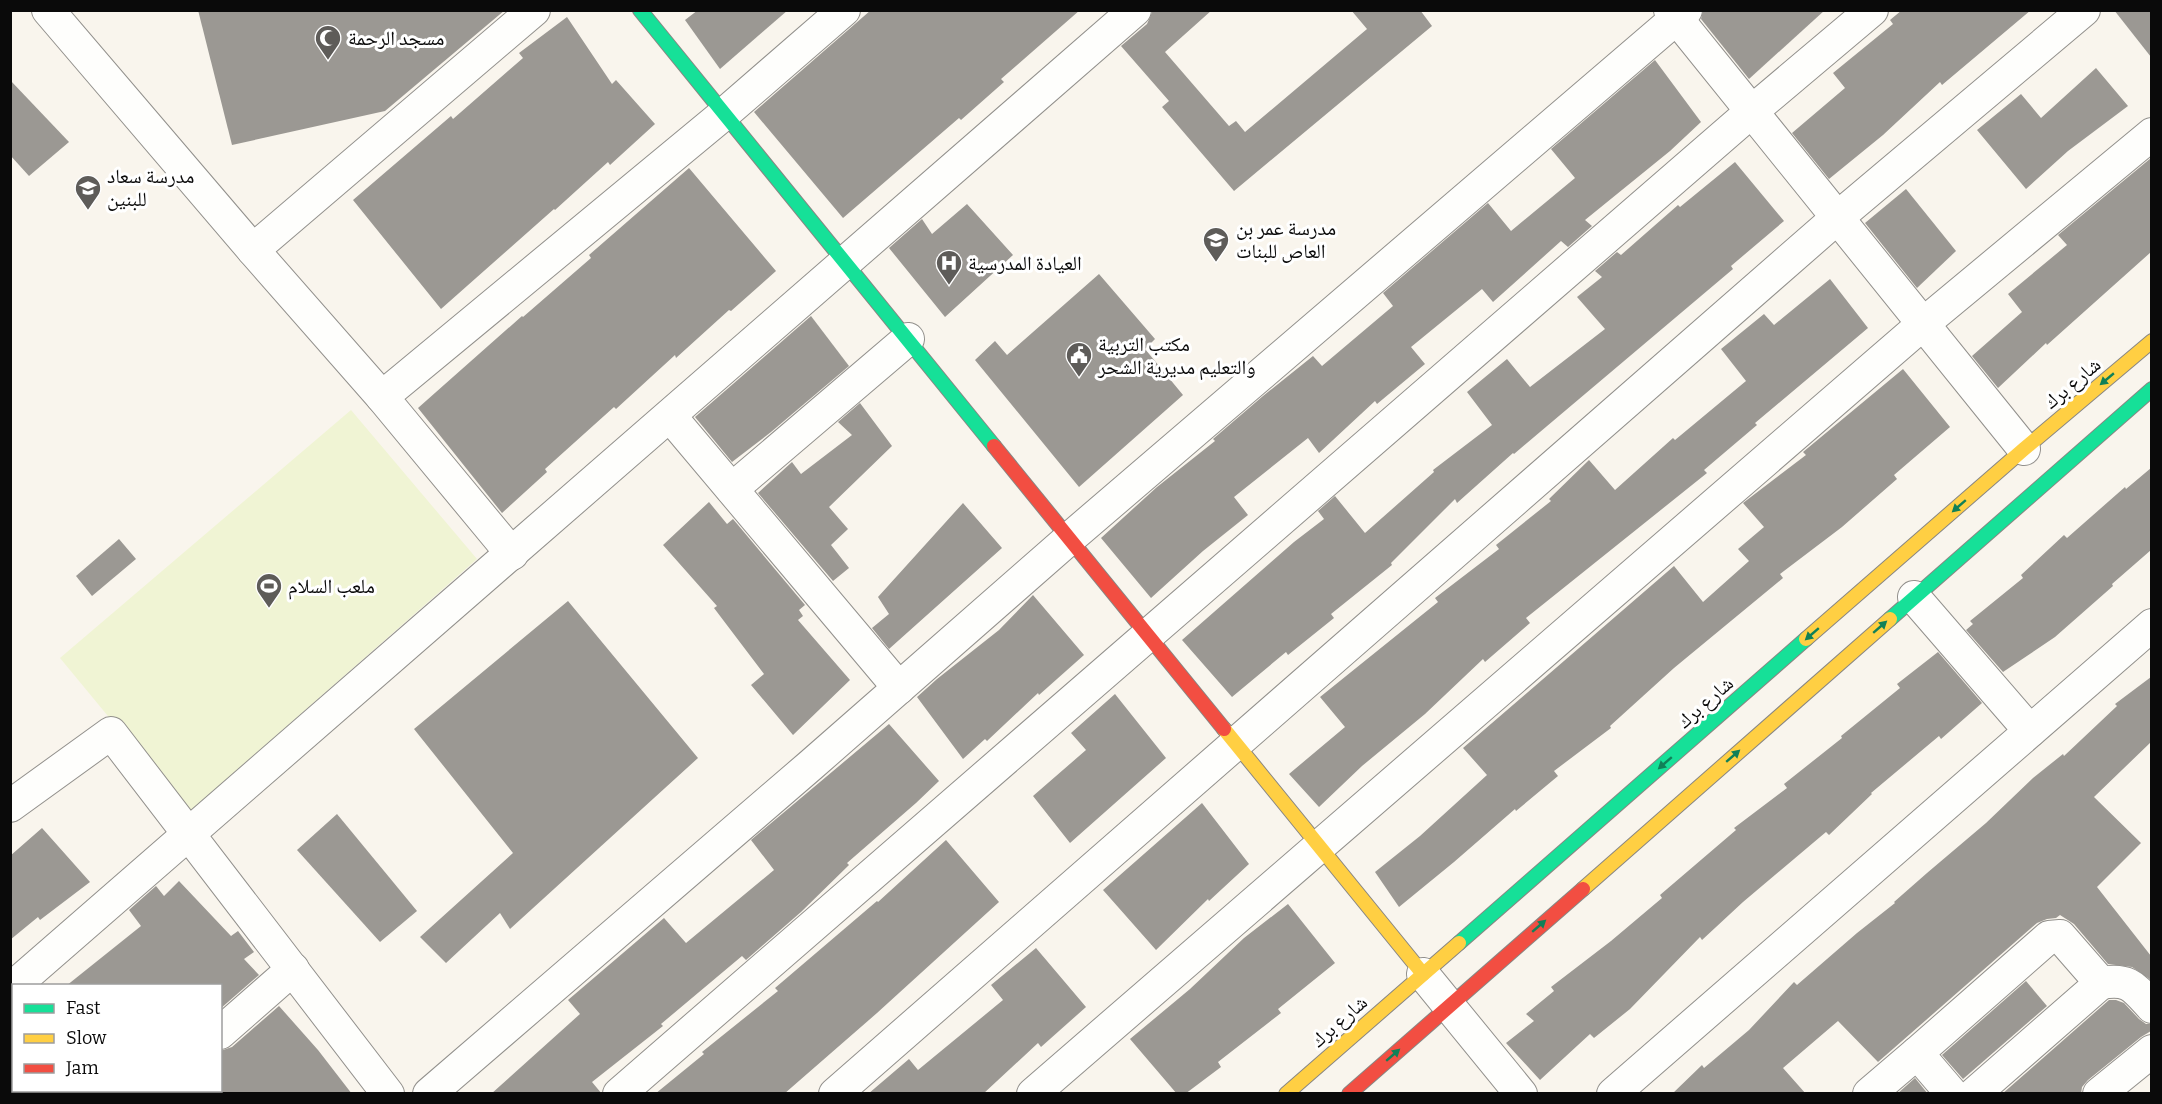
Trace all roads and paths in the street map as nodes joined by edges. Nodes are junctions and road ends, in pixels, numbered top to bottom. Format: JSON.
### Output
{"nodes":[{"id":1,"x":534,"y":10,"type":"edge"},
{"id":2,"x":640,"y":10,"type":"edge"},
{"id":3,"x":844,"y":10,"type":"edge"},
{"id":4,"x":1135,"y":10,"type":"edge"},
{"id":5,"x":1872,"y":10,"type":"edge"},
{"id":6,"x":2084,"y":10,"type":"edge"},
{"id":7,"x":1677,"y":13,"type":"edge"},
{"id":8,"x":61,"y":15,"type":"edge"},
{"id":9,"x":1751,"y":112,"type":"junction"},
{"id":10,"x":724,"y":114,"type":"junction"},
{"id":11,"x":2151,"y":134,"type":"edge"},
{"id":12,"x":1837,"y":218,"type":"junction"},
{"id":13,"x":253,"y":250,"type":"junction"},
{"id":14,"x":846,"y":263,"type":"junction"},
{"id":15,"x":1923,"y":324,"type":"junction"},
{"id":16,"x":908,"y":339,"type":"junction"},
{"id":17,"x":2151,"y":341,"type":"edge"},
{"id":18,"x":2151,"y":389,"type":"edge"},
{"id":19,"x":382,"y":397,"type":"junction"},
{"id":20,"x":670,"y":416,"type":"junction"},
{"id":21,"x":2024,"y":449,"type":"junction"},
{"id":22,"x":732,"y":489,"type":"junction"},
{"id":23,"x":1070,"y":538,"type":"junction"},
{"id":24,"x":512,"y":554,"type":"junction"},
{"id":25,"x":1914,"y":597,"type":"junction"},
{"id":26,"x":2151,"y":625,"type":"edge"},
{"id":27,"x":1148,"y":635,"type":"junction"},
{"id":28,"x":898,"y":688,"type":"junction"},
{"id":29,"x":2030,"y":731,"type":"junction"},
{"id":30,"x":1237,"y":743,"type":"junction"},
{"id":31,"x":10,"y":807,"type":"edge"},
{"id":32,"x":187,"y":833,"type":"junction"},
{"id":33,"x":1320,"y":846,"type":"junction"},
{"id":34,"x":293,"y":969,"type":"junction"},
{"id":35,"x":1423,"y":974,"type":"junction"},
{"id":36,"x":2101,"y":982,"type":"junction"},
{"id":37,"x":15,"y":984,"type":"edge"},
{"id":38,"x":1449,"y":1005,"type":"junction"},
{"id":39,"x":2151,"y":1008,"type":"edge"},
{"id":40,"x":222,"y":1031,"type":"edge"},
{"id":41,"x":2151,"y":1051,"type":"edge"},
{"id":42,"x":1917,"y":1053,"type":"junction"},
{"id":43,"x":1622,"y":1091,"type":"edge"},
{"id":44,"x":388,"y":1094,"type":"edge"},
{"id":45,"x":429,"y":1094,"type":"edge"},
{"id":46,"x":619,"y":1094,"type":"edge"},
{"id":47,"x":835,"y":1094,"type":"edge"},
{"id":48,"x":1033,"y":1094,"type":"edge"},
{"id":49,"x":1286,"y":1094,"type":"edge"},
{"id":50,"x":1348,"y":1094,"type":"edge"},
{"id":51,"x":1521,"y":1094,"type":"edge"},
{"id":52,"x":1869,"y":1094,"type":"edge"},
{"id":53,"x":1952,"y":1094,"type":"edge"},
{"id":54,"x":1974,"y":1094,"type":"edge"},
{"id":55,"x":2099,"y":1094,"type":"edge"}],
"edges":[{"from":1,"to":13,"type":"street"},
{"from":2,"to":10,"type":"main road"},
{"from":3,"to":10,"type":"street"},
{"from":4,"to":14,"type":"street"},
{"from":5,"to":9,"type":"street"},
{"from":6,"to":12,"type":"street"},
{"from":7,"to":9,"type":"street"},
{"from":7,"to":23,"type":"street"},
{"from":8,"to":13,"type":"street"},
{"from":9,"to":12,"type":"street"},
{"from":9,"to":27,"type":"street"},
{"from":10,"to":14,"type":"main road"},
{"from":10,"to":19,"type":"street"},
{"from":11,"to":15,"type":"street"},
{"from":12,"to":15,"type":"street"},
{"from":12,"to":30,"type":"street"},
{"from":13,"to":19,"type":"street"},
{"from":14,"to":16,"type":"main road"},
{"from":14,"to":20,"type":"street"},
{"from":15,"to":21,"type":"street"},
{"from":15,"to":33,"type":"street"},
{"from":16,"to":22,"type":"street"},
{"from":16,"to":23,"type":"main road"},
{"from":17,"to":21,"type":"main road","name":"شارع برك","one_way":true},
{"from":18,"to":25,"type":"main road"},
{"from":19,"to":24,"type":"street"},
{"from":20,"to":22,"type":"street"},
{"from":20,"to":24,"type":"street"},
{"from":21,"to":35,"type":"main road","name":"شارع برك","one_way":true},
{"from":22,"to":28,"type":"street"},
{"from":23,"to":27,"type":"main road"},
{"from":23,"to":28,"type":"street"},
{"from":24,"to":32,"type":"street"},
{"from":25,"to":29,"type":"street"},
{"from":38,"to":25,"type":"main road","one_way":true},
{"from":26,"to":29,"type":"street"},
{"from":27,"to":30,"type":"main road"},
{"from":27,"to":46,"type":"street"},
{"from":28,"to":45,"type":"street"},
{"from":29,"to":43,"type":"street"},
{"from":30,"to":33,"type":"main road"},
{"from":30,"to":47,"type":"street"},
{"from":31,"to":32,"type":"street"},
{"from":32,"to":34,"type":"street"},
{"from":32,"to":37,"type":"street"},
{"from":33,"to":35,"type":"main road"},
{"from":33,"to":48,"type":"street"},
{"from":34,"to":40,"type":"street"},
{"from":34,"to":44,"type":"street"},
{"from":35,"to":38,"type":"street"},
{"from":35,"to":49,"type":"main road","name":"شارع برك"},
{"from":36,"to":39,"type":"street"},
{"from":36,"to":42,"type":"street"},
{"from":36,"to":54,"type":"street"},
{"from":50,"to":38,"type":"main road","one_way":true},
{"from":38,"to":51,"type":"street"},
{"from":41,"to":55,"type":"street"},
{"from":42,"to":52,"type":"street"},
{"from":42,"to":53,"type":"street"}]}
